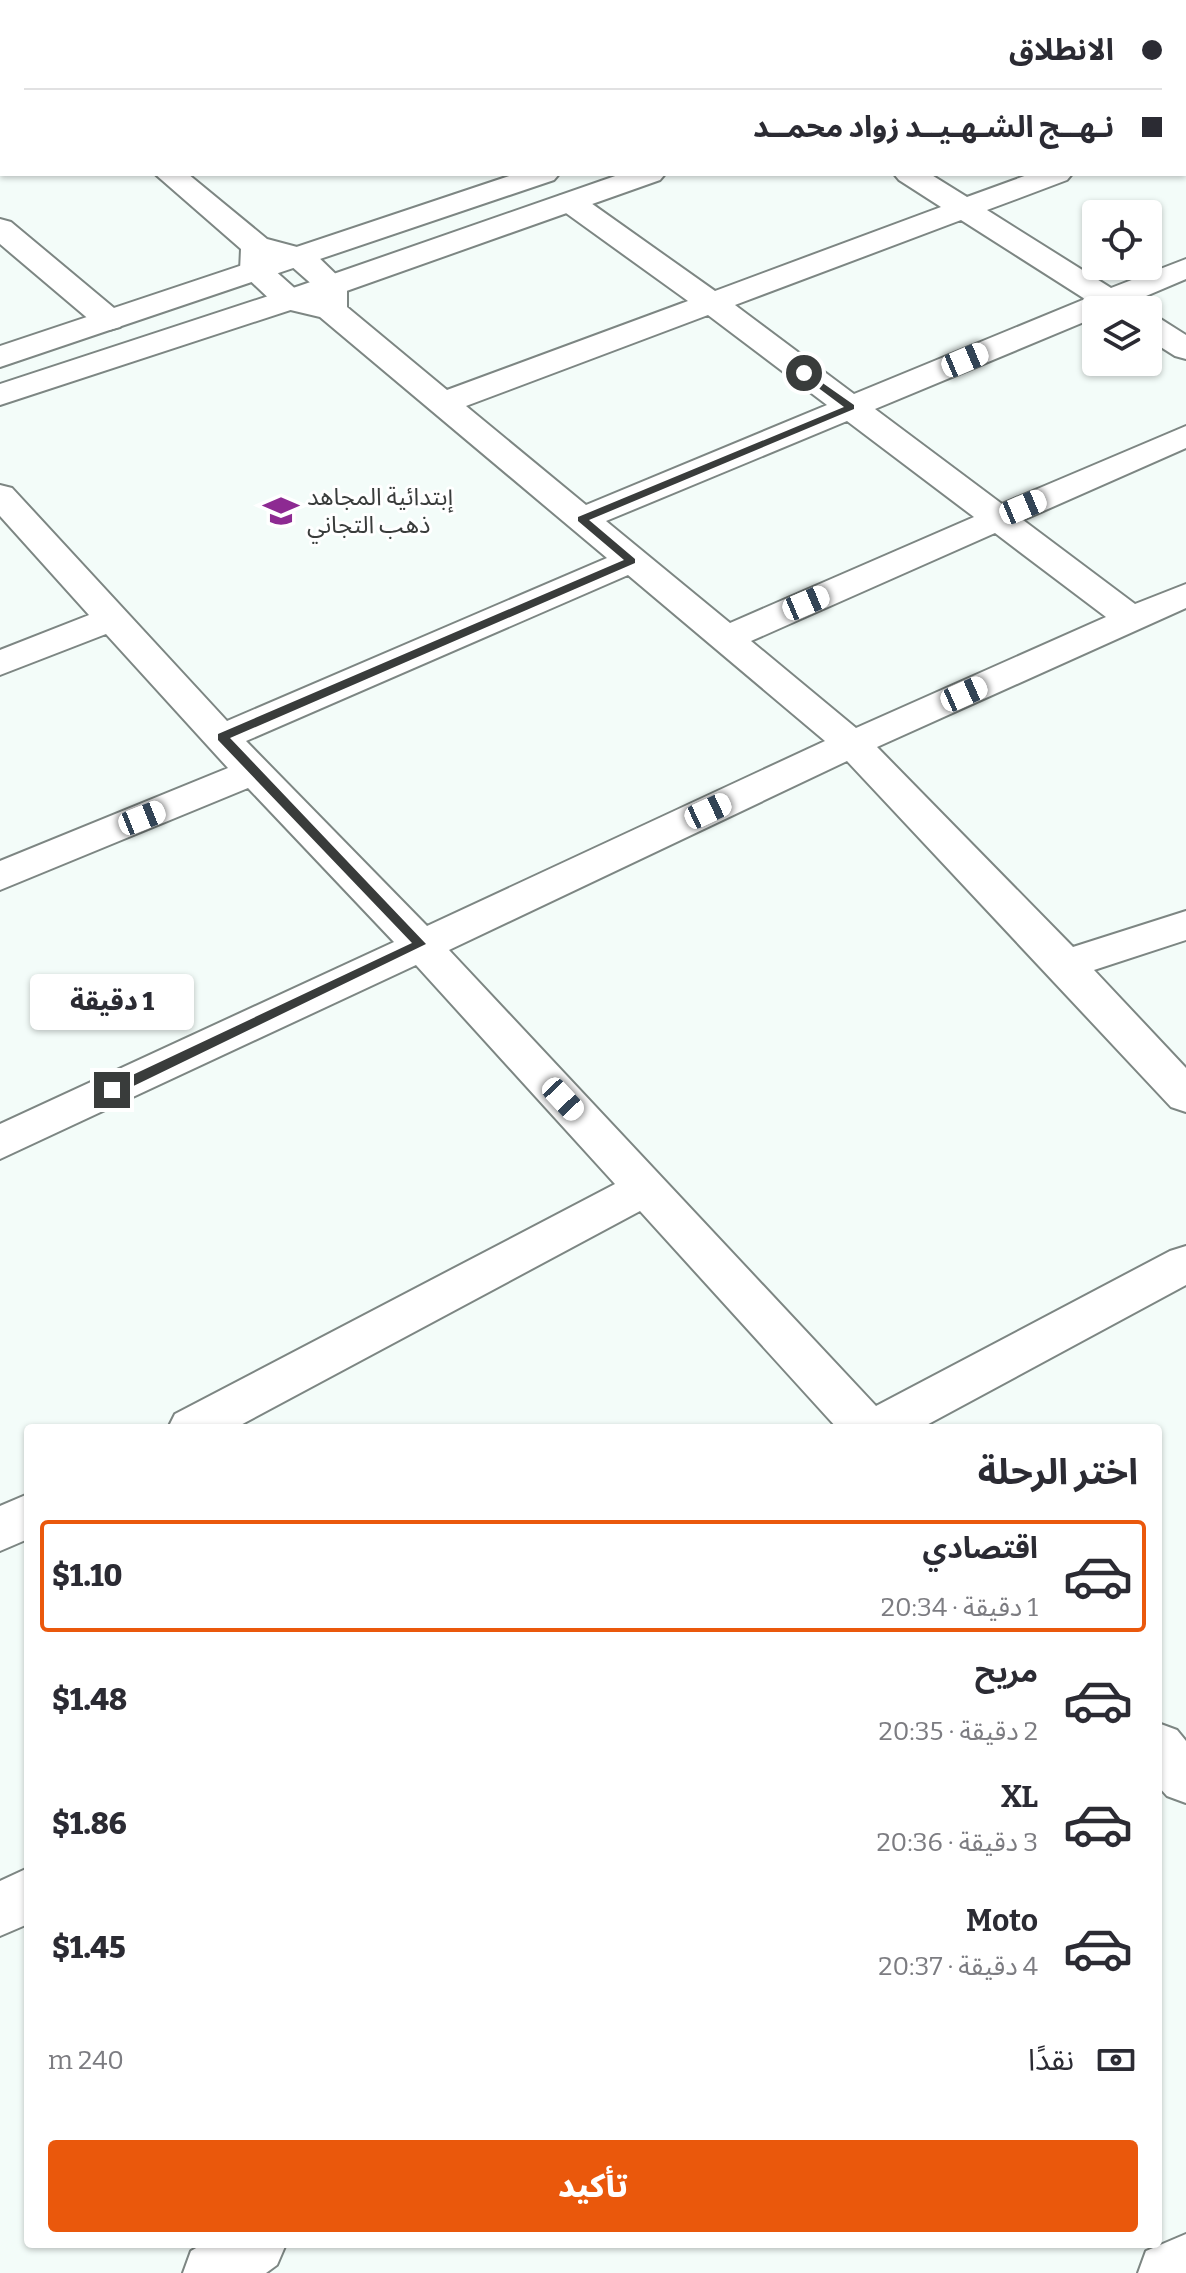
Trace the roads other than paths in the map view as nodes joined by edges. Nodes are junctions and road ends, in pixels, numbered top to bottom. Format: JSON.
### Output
{"nodes":[{"id":1,"x":172,"y":176,"type":"edge"},
{"id":2,"x":538,"y":176,"type":"edge"},
{"id":3,"x":644,"y":176,"type":"edge"},
{"id":4,"x":912,"y":176,"type":"edge"},
{"id":5,"x":1052,"y":176,"type":"edge"},
{"id":6,"x":570,"y":202,"type":"junction"},
{"id":7,"x":964,"y":209,"type":"junction"},
{"id":8,"x":2,"y":231,"type":"edge"},
{"id":9,"x":301,"y":258,"type":"junction"},
{"id":10,"x":256,"y":259,"type":"junction"},
{"id":11,"x":1186,"y":268,"type":"edge"},
{"id":12,"x":1102,"y":296,"type":"edge"},
{"id":13,"x":1133,"y":296,"type":"edge"},
{"id":14,"x":331,"y":298,"type":"junction"},
{"id":15,"x":289,"y":300,"type":"junction"},
{"id":16,"x":712,"y":303,"type":"junction"},
{"id":17,"x":1082,"y":318,"type":"edge"},
{"id":18,"x":109,"y":320,"type":"junction"},
{"id":19,"x":1162,"y":334,"type":"edge"},
{"id":20,"x":1186,"y":349,"type":"edge"},
{"id":21,"x":0,"y":357,"type":"edge"},
{"id":22,"x":0,"y":395,"type":"edge"},
{"id":23,"x":443,"y":403,"type":"junction"},
{"id":24,"x":851,"y":407,"type":"junction"},
{"id":25,"x":1186,"y":436,"type":"edge"},
{"id":26,"x":0,"y":495,"type":"edge"},
{"id":27,"x":582,"y":519,"type":"junction"},
{"id":28,"x":996,"y":519,"type":"junction"},
{"id":29,"x":631,"y":561,"type":"junction"},
{"id":30,"x":1186,"y":595,"type":"edge"},
{"id":31,"x":112,"y":619,"type":"junction"},
{"id":32,"x":1132,"y":619,"type":"junction"},
{"id":33,"x":725,"y":639,"type":"junction"},
{"id":34,"x":0,"y":663,"type":"edge"},
{"id":35,"x":222,"y":737,"type":"junction"},
{"id":36,"x":852,"y":744,"type":"junction"},
{"id":37,"x":255,"y":771,"type":"junction"},
{"id":38,"x":0,"y":876,"type":"edge"},
{"id":39,"x":1186,"y":925,"type":"edge"},
{"id":40,"x":420,"y":944,"type":"junction"},
{"id":41,"x":1065,"y":965,"type":"junction"},
{"id":42,"x":1186,"y":1096,"type":"edge"},
{"id":43,"x":0,"y":1143,"type":"edge"},
{"id":44,"x":645,"y":1188,"type":"junction"},
{"id":45,"x":1186,"y":1264,"type":"edge"},
{"id":46,"x":200,"y":1424,"type":"edge"},
{"id":47,"x":863,"y":1424,"type":"edge"},
{"id":48,"x":886,"y":1424,"type":"edge"},
{"id":49,"x":24,"y":1517,"type":"edge"},
{"id":50,"x":0,"y":1530,"type":"edge"},
{"id":51,"x":1162,"y":1752,"type":"edge"},
{"id":52,"x":1186,"y":1779,"type":"edge"},
{"id":53,"x":24,"y":1896,"type":"edge"},
{"id":54,"x":0,"y":1910,"type":"edge"},
{"id":55,"x":250,"y":2248,"type":"edge"},
{"id":56,"x":1186,"y":2264,"type":"edge"},
{"id":57,"x":213,"y":2273,"type":"edge"},
{"id":58,"x":1168,"y":2273,"type":"edge"}],
"edges":[{"from":1,"to":10,"type":"street"},
{"from":2,"to":9,"type":"street"},
{"from":3,"to":6,"type":"street"},
{"from":4,"to":7,"type":"street"},
{"from":5,"to":7,"type":"street"},
{"from":6,"to":14,"type":"street"},
{"from":6,"to":16,"type":"street"},
{"from":7,"to":12,"type":"street"},
{"from":7,"to":16,"type":"street"},
{"from":8,"to":18,"type":"street"},
{"from":9,"to":10,"type":"street"},
{"from":9,"to":14,"type":"street"},
{"from":10,"to":15,"type":"street"},
{"from":10,"to":18,"type":"street"},
{"from":11,"to":13,"type":"street"},
{"from":14,"to":15,"type":"street"},
{"from":14,"to":23,"type":"street"},
{"from":15,"to":22,"type":"street"},
{"from":16,"to":23,"type":"street"},
{"from":16,"to":24,"type":"street"},
{"from":17,"to":24,"type":"street"},
{"from":18,"to":21,"type":"street"},
{"from":19,"to":20,"type":"street"},
{"from":23,"to":27,"type":"street"},
{"from":24,"to":27,"type":"street"},
{"from":24,"to":28,"type":"street"},
{"from":25,"to":28,"type":"street"},
{"from":26,"to":31,"type":"street"},
{"from":27,"to":29,"type":"street"},
{"from":28,"to":32,"type":"street"},
{"from":28,"to":33,"type":"street"},
{"from":29,"to":33,"type":"street"},
{"from":29,"to":35,"type":"street"},
{"from":30,"to":32,"type":"street"},
{"from":31,"to":34,"type":"street"},
{"from":31,"to":35,"type":"street"},
{"from":32,"to":36,"type":"street"},
{"from":33,"to":36,"type":"street"},
{"from":35,"to":37,"type":"street"},
{"from":36,"to":40,"type":"street"},
{"from":36,"to":41,"type":"street"},
{"from":37,"to":38,"type":"street"},
{"from":37,"to":40,"type":"street"},
{"from":39,"to":41,"type":"street"},
{"from":40,"to":43,"type":"street"},
{"from":40,"to":44,"type":"street"},
{"from":41,"to":42,"type":"street"},
{"from":44,"to":46,"type":"street"},
{"from":44,"to":47,"type":"street"},
{"from":45,"to":48,"type":"street"},
{"from":49,"to":50,"type":"street"},
{"from":51,"to":52,"type":"street"},
{"from":53,"to":54,"type":"street"},
{"from":55,"to":57,"type":"street"},
{"from":56,"to":58,"type":"street"}]}
